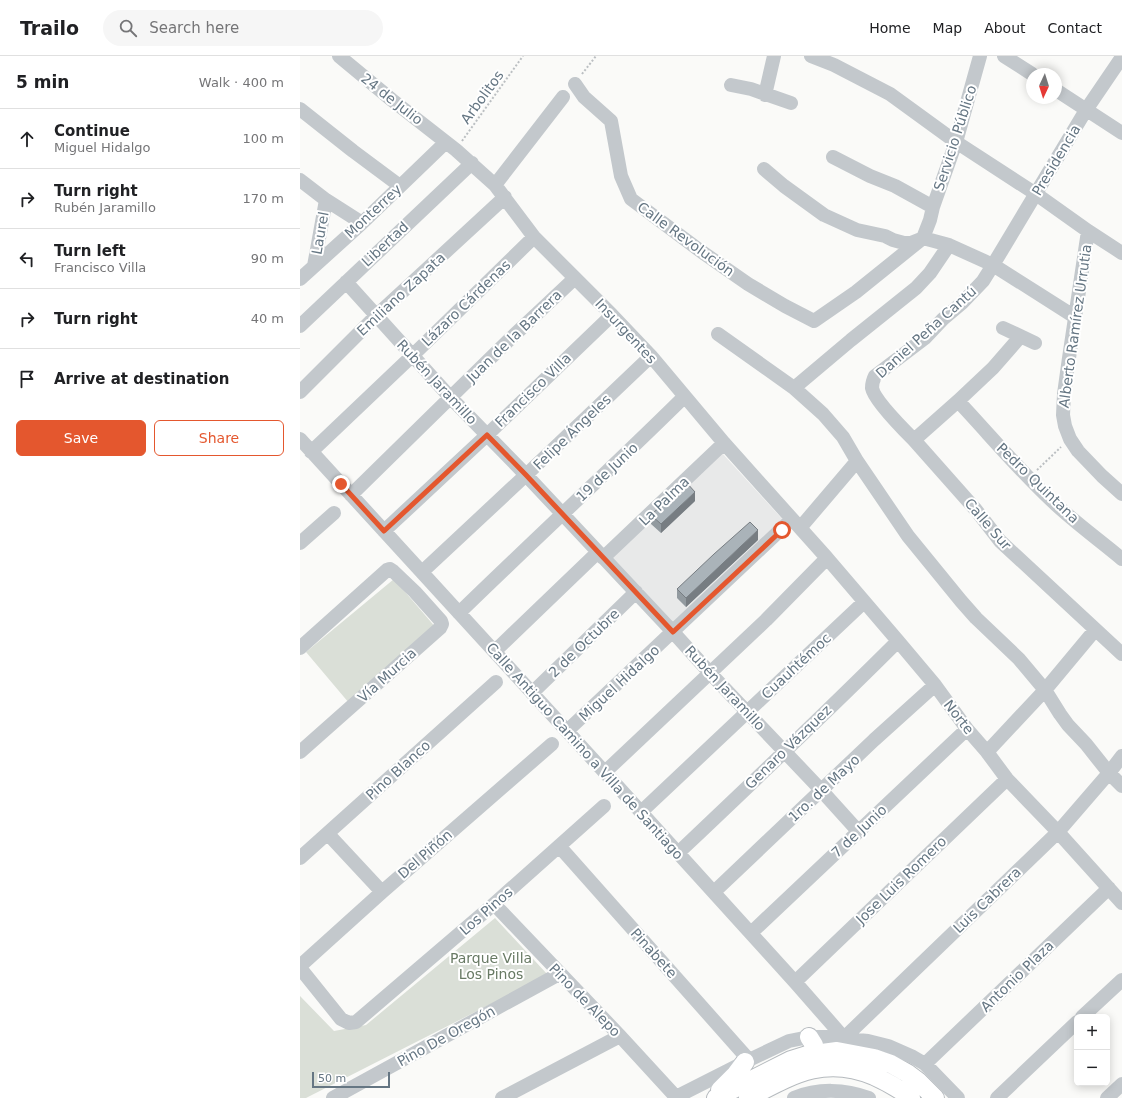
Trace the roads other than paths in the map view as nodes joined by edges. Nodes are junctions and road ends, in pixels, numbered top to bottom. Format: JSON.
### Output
{"nodes":[{"id":1,"x":339,"y":56,"type":"edge"},
{"id":2,"x":774,"y":56,"type":"edge"},
{"id":3,"x":811,"y":56,"type":"edge"},
{"id":4,"x":980,"y":56,"type":"edge"},
{"id":5,"x":1004,"y":56,"type":"edge"},
{"id":6,"x":1122,"y":57,"type":"edge"},
{"id":7,"x":1026,"y":70,"type":"edge"},
{"id":8,"x":575,"y":84,"type":"dead end"},
{"id":9,"x":731,"y":85,"type":"dead end"},
{"id":10,"x":1062,"y":94,"type":"edge"},
{"id":11,"x":765,"y":95,"type":"junction"},
{"id":12,"x":563,"y":97,"type":"dead end"},
{"id":13,"x":791,"y":103,"type":"dead end"},
{"id":14,"x":300,"y":109,"type":"edge"},
{"id":15,"x":1086,"y":110,"type":"junction"},
{"id":16,"x":1122,"y":133,"type":"edge"},
{"id":17,"x":956,"y":142,"type":"junction"},
{"id":18,"x":451,"y":146,"type":"junction"},
{"id":19,"x":833,"y":157,"type":"dead end"},
{"id":20,"x":472,"y":163,"type":"junction"},
{"id":21,"x":764,"y":169,"type":"dead end"},
{"id":22,"x":300,"y":180,"type":"edge"},
{"id":23,"x":495,"y":185,"type":"junction"},
{"id":24,"x":400,"y":186,"type":"junction"},
{"id":25,"x":1036,"y":194,"type":"junction"},
{"id":26,"x":504,"y":198,"type":"junction"},
{"id":27,"x":326,"y":200,"type":"junction"},
{"id":28,"x":931,"y":213,"type":"junction"},
{"id":29,"x":362,"y":223,"type":"junction"},
{"id":30,"x":1088,"y":231,"type":"junction"},
{"id":31,"x":534,"y":237,"type":"junction"},
{"id":32,"x":923,"y":238,"type":"junction"},
{"id":33,"x":949,"y":245,"type":"junction"},
{"id":34,"x":1122,"y":253,"type":"edge"},
{"id":35,"x":993,"y":265,"type":"junction"},
{"id":36,"x":314,"y":266,"type":"junction"},
{"id":37,"x":575,"y":278,"type":"junction"},
{"id":38,"x":300,"y":280,"type":"edge"},
{"id":39,"x":346,"y":282,"type":"junction"},
{"id":40,"x":612,"y":315,"type":"junction"},
{"id":41,"x":376,"y":316,"type":"junction"},
{"id":42,"x":1074,"y":317,"type":"junction"},
{"id":43,"x":300,"y":326,"type":"edge"},
{"id":44,"x":1003,"y":328,"type":"dead end"},
{"id":45,"x":718,"y":334,"type":"dead end"},
{"id":46,"x":1020,"y":337,"type":"junction"},
{"id":47,"x":1035,"y":343,"type":"dead end"},
{"id":48,"x":413,"y":356,"type":"junction"},
{"id":49,"x":651,"y":356,"type":"junction"},
{"id":50,"x":873,"y":380,"type":"joint"},
{"id":51,"x":794,"y":388,"type":"junction"},
{"id":52,"x":300,"y":392,"type":"edge"},
{"id":53,"x":684,"y":396,"type":"junction"},
{"id":54,"x":450,"y":397,"type":"junction"},
{"id":55,"x":958,"y":401,"type":"junction"},
{"id":56,"x":487,"y":435,"type":"junction"},
{"id":57,"x":300,"y":439,"type":"edge"},
{"id":58,"x":914,"y":440,"type":"junction"},
{"id":59,"x":724,"y":443,"type":"junction"},
{"id":60,"x":311,"y":452,"type":"junction"},
{"id":61,"x":857,"y":461,"type":"junction"},
{"id":62,"x":526,"y":475,"type":"junction"},
{"id":63,"x":1122,"y":494,"type":"edge"},
{"id":64,"x":351,"y":495,"type":"junction"},
{"id":65,"x":334,"y":513,"type":"dead end"},
{"id":66,"x":562,"y":514,"type":"junction"},
{"id":67,"x":796,"y":524,"type":"junction"},
{"id":68,"x":384,"y":531,"type":"junction"},
{"id":69,"x":300,"y":543,"type":"edge"},
{"id":70,"x":601,"y":555,"type":"junction"},
{"id":71,"x":827,"y":558,"type":"junction"},
{"id":72,"x":1122,"y":558,"type":"edge"},
{"id":73,"x":422,"y":572,"type":"junction"},
{"id":74,"x":636,"y":592,"type":"junction"},
{"id":75,"x":864,"y":602,"type":"junction"},
{"id":76,"x":459,"y":613,"type":"junction"},
{"id":77,"x":1095,"y":630,"type":"junction"},
{"id":78,"x":673,"y":632,"type":"junction"},
{"id":79,"x":898,"y":641,"type":"junction"},
{"id":80,"x":300,"y":648,"type":"edge"},
{"id":81,"x":495,"y":651,"type":"junction"},
{"id":82,"x":1122,"y":654,"type":"edge"},
{"id":83,"x":710,"y":674,"type":"junction"},
{"id":84,"x":496,"y":682,"type":"dead end"},
{"id":85,"x":935,"y":685,"type":"junction"},
{"id":86,"x":1045,"y":690,"type":"junction"},
{"id":87,"x":532,"y":693,"type":"junction"},
{"id":88,"x":746,"y":712,"type":"junction"},
{"id":89,"x":967,"y":729,"type":"junction"},
{"id":90,"x":567,"y":732,"type":"junction"},
{"id":91,"x":552,"y":744,"type":"dead end"},
{"id":92,"x":784,"y":751,"type":"junction"},
{"id":93,"x":300,"y":752,"type":"edge"},
{"id":94,"x":987,"y":752,"type":"junction"},
{"id":95,"x":1122,"y":756,"type":"edge"},
{"id":96,"x":605,"y":772,"type":"junction"},
{"id":97,"x":1109,"y":773,"type":"junction"},
{"id":98,"x":1007,"y":779,"type":"junction"},
{"id":99,"x":1122,"y":786,"type":"edge"},
{"id":100,"x":821,"y":790,"type":"junction"},
{"id":101,"x":604,"y":806,"type":"dead end"},
{"id":102,"x":641,"y":812,"type":"junction"},
{"id":103,"x":858,"y":831,"type":"junction"},
{"id":104,"x":1058,"y":832,"type":"junction"},
{"id":105,"x":328,"y":834,"type":"junction"},
{"id":106,"x":559,"y":846,"type":"junction"},
{"id":107,"x":678,"y":854,"type":"junction"},
{"id":108,"x":300,"y":858,"type":"edge"},
{"id":109,"x":1109,"y":888,"type":"junction"},
{"id":110,"x":382,"y":892,"type":"junction"},
{"id":111,"x":714,"y":892,"type":"junction"},
{"id":112,"x":1122,"y":903,"type":"edge"},
{"id":113,"x":494,"y":904,"type":"junction"},
{"id":114,"x":751,"y":933,"type":"junction"},
{"id":115,"x":300,"y":967,"type":"edge"},
{"id":116,"x":559,"y":974,"type":"junction"},
{"id":117,"x":1122,"y":980,"type":"edge"},
{"id":118,"x":794,"y":982,"type":"junction"},
{"id":119,"x":1085,"y":1014,"type":"edge"},
{"id":120,"x":1074,"y":1025,"type":"edge"},
{"id":121,"x":620,"y":1036,"type":"junction"},
{"id":122,"x":848,"y":1045,"type":"junction"},
{"id":123,"x":814,"y":1053,"type":"junction"},
{"id":124,"x":747,"y":1061,"type":"junction"},
{"id":125,"x":925,"y":1064,"type":"junction"},
{"id":126,"x":858,"y":1070,"type":"junction"},
{"id":127,"x":1122,"y":1084,"type":"edge"},
{"id":128,"x":333,"y":1098,"type":"edge"},
{"id":129,"x":502,"y":1098,"type":"edge"},
{"id":130,"x":675,"y":1098,"type":"edge"},
{"id":131,"x":712,"y":1098,"type":"edge"},
{"id":132,"x":716,"y":1098,"type":"edge"},
{"id":133,"x":748,"y":1098,"type":"edge"},
{"id":134,"x":794,"y":1098,"type":"edge"},
{"id":135,"x":869,"y":1098,"type":"edge"},
{"id":136,"x":889,"y":1098,"type":"edge"},
{"id":137,"x":911,"y":1098,"type":"edge"},
{"id":138,"x":935,"y":1098,"type":"edge"},
{"id":139,"x":958,"y":1098,"type":"edge"},
{"id":140,"x":997,"y":1098,"type":"edge"},
{"id":141,"x":1107,"y":1098,"type":"edge"}],
"edges":[{"from":1,"to":18,"type":"street","name":"24 de Julio"},
{"from":2,"to":11,"type":"street"},
{"from":3,"to":17,"type":"street"},
{"from":4,"to":17,"type":"street","name":"Servicio Público"},
{"from":5,"to":7,"type":"street"},
{"from":6,"to":15,"type":"street","name":"Presidencia"},
{"from":8,"to":32,"type":"street","name":"Calle Revolución"},
{"from":9,"to":11,"type":"street"},
{"from":10,"to":15,"type":"street"},
{"from":11,"to":13,"type":"street"},
{"from":12,"to":23,"type":"street"},
{"from":14,"to":24,"type":"street"},
{"from":15,"to":16,"type":"street"},
{"from":15,"to":25,"type":"street","name":"Presidencia"},
{"from":17,"to":25,"type":"street"},
{"from":17,"to":28,"type":"street","name":"Servicio Público"},
{"from":18,"to":20,"type":"street","name":"Insurgentes"},
{"from":18,"to":24,"type":"street","name":"Monterrey"},
{"from":19,"to":28,"type":"street"},
{"from":20,"to":23,"type":"street","name":"Insurgentes"},
{"from":20,"to":39,"type":"street","name":"Libertad"},
{"from":21,"to":32,"type":"street"},
{"from":22,"to":27,"type":"street"},
{"from":23,"to":26,"type":"street","name":"Insurgentes"},
{"from":24,"to":29,"type":"street","name":"Monterrey"},
{"from":25,"to":30,"type":"street"},
{"from":25,"to":35,"type":"street","name":"Presidencia"},
{"from":26,"to":31,"type":"street","name":"Insurgentes"},
{"from":26,"to":41,"type":"street","name":"Emiliano Zapata"},
{"from":27,"to":29,"type":"street"},
{"from":27,"to":36,"type":"street","name":"Laurel"},
{"from":28,"to":32,"type":"street","name":"Servicio Público"},
{"from":29,"to":36,"type":"street","name":"Monterrey"},
{"from":30,"to":34,"type":"street"},
{"from":30,"to":42,"type":"street","name":"Alberto Ramírez Urrutia"},
{"from":31,"to":37,"type":"street","name":"Insurgentes"},
{"from":31,"to":48,"type":"street","name":"Lázaro Cárdenas"},
{"from":32,"to":33,"type":"street"},
{"from":33,"to":35,"type":"street"},
{"from":33,"to":51,"type":"street"},
{"from":35,"to":42,"type":"street"},
{"from":35,"to":50,"type":"street","name":"Daniel Peña Cantú"},
{"from":36,"to":38,"type":"street","name":"Monterrey"},
{"from":37,"to":40,"type":"street","name":"Insurgentes"},
{"from":37,"to":54,"type":"street","name":"Juan de la Barrera"},
{"from":39,"to":41,"type":"street","name":"Rubén Jaramillo"},
{"from":39,"to":43,"type":"street","name":"Libertad"},
{"from":40,"to":49,"type":"street","name":"Insurgentes"},
{"from":40,"to":56,"type":"street","name":"Francisco Villa"},
{"from":41,"to":48,"type":"street","name":"Rubén Jaramillo"},
{"from":41,"to":52,"type":"street","name":"Emiliano Zapata"},
{"from":42,"to":63,"type":"street","name":"Alberto Ramírez Urrutia"},
{"from":44,"to":46,"type":"street"},
{"from":45,"to":51,"type":"street"},
{"from":46,"to":47,"type":"street"},
{"from":46,"to":55,"type":"street"},
{"from":48,"to":54,"type":"street","name":"Rubén Jaramillo"},
{"from":48,"to":60,"type":"street","name":"Lázaro Cárdenas"},
{"from":49,"to":53,"type":"street","name":"Insurgentes"},
{"from":49,"to":62,"type":"street","name":"Felipe Ángeles"},
{"from":50,"to":58,"type":"street","name":"Calle Sur"},
{"from":51,"to":61,"type":"street"},
{"from":53,"to":59,"type":"street","name":"Insurgentes"},
{"from":53,"to":66,"type":"street","name":"19 de Junio"},
{"from":54,"to":56,"type":"street","name":"Rubén Jaramillo"},
{"from":54,"to":64,"type":"street","name":"Juan de la Barrera"},
{"from":55,"to":58,"type":"street"},
{"from":55,"to":72,"type":"street","name":"Pedro Quintana"},
{"from":56,"to":62,"type":"street","name":"Rubén Jaramillo"},
{"from":56,"to":68,"type":"street","name":"Francisco Villa"},
{"from":57,"to":60,"type":"street","name":"Calle Antiguo Camino a Villa de Santiago"},
{"from":58,"to":77,"type":"street","name":"Calle Sur"},
{"from":59,"to":67,"type":"street","name":"Insurgentes"},
{"from":59,"to":70,"type":"street","name":"La Palma"},
{"from":60,"to":64,"type":"street","name":"Calle Antiguo Camino a Villa de Santiago"},
{"from":61,"to":67,"type":"street","name":"Miguel Hidalgo"},
{"from":61,"to":86,"type":"street"},
{"from":62,"to":66,"type":"street","name":"Rubén Jaramillo"},
{"from":62,"to":73,"type":"street","name":"Felipe Ángeles"},
{"from":64,"to":68,"type":"street","name":"Calle Antiguo Camino a Villa de Santiago"},
{"from":65,"to":69,"type":"street"},
{"from":66,"to":70,"type":"street","name":"Rubén Jaramillo"},
{"from":66,"to":76,"type":"street","name":"19 de Junio"},
{"from":67,"to":71,"type":"street","name":"Norte"},
{"from":67,"to":78,"type":"street","name":"Miguel Hidalgo"},
{"from":68,"to":73,"type":"street","name":"Calle Antiguo Camino a Villa de Santiago"},
{"from":70,"to":74,"type":"street","name":"Rubén Jaramillo"},
{"from":70,"to":81,"type":"street","name":"La Palma"},
{"from":71,"to":75,"type":"street","name":"Norte"},
{"from":71,"to":83,"type":"street"},
{"from":73,"to":76,"type":"street","name":"Calle Antiguo Camino a Villa de Santiago"},
{"from":74,"to":78,"type":"street","name":"Rubén Jaramillo"},
{"from":74,"to":87,"type":"street","name":"2 de Octubre"},
{"from":75,"to":79,"type":"street","name":"Norte"},
{"from":75,"to":88,"type":"street","name":"Cuauhtémoc"},
{"from":76,"to":81,"type":"street","name":"Calle Antiguo Camino a Villa de Santiago"},
{"from":77,"to":82,"type":"street","name":"Calle Sur"},
{"from":77,"to":86,"type":"street"},
{"from":78,"to":83,"type":"street","name":"Rubén Jaramillo"},
{"from":78,"to":90,"type":"street","name":"Miguel Hidalgo"},
{"from":79,"to":85,"type":"street","name":"Norte"},
{"from":79,"to":92,"type":"street","name":"Genaro Vázquez"},
{"from":80,"to":93,"type":"street","name":"Vía Murcia"},
{"from":81,"to":87,"type":"street","name":"Calle Antiguo Camino a Villa de Santiago"},
{"from":83,"to":88,"type":"street","name":"Rubén Jaramillo"},
{"from":83,"to":96,"type":"street"},
{"from":84,"to":105,"type":"street","name":"Pino Blanco"},
{"from":85,"to":89,"type":"street","name":"Norte"},
{"from":85,"to":100,"type":"street","name":"1ro. de Mayo"},
{"from":86,"to":94,"type":"street"},
{"from":86,"to":97,"type":"street"},
{"from":87,"to":90,"type":"street","name":"Calle Antiguo Camino a Villa de Santiago"},
{"from":88,"to":92,"type":"street","name":"Rubén Jaramillo"},
{"from":88,"to":102,"type":"street","name":"Cuauhtémoc"},
{"from":89,"to":94,"type":"street","name":"Norte"},
{"from":89,"to":103,"type":"street","name":"7 de Junio"},
{"from":90,"to":96,"type":"street","name":"Calle Antiguo Camino a Villa de Santiago"},
{"from":91,"to":110,"type":"street","name":"Del Piñón"},
{"from":92,"to":100,"type":"street","name":"Rubén Jaramillo"},
{"from":92,"to":107,"type":"street","name":"Genaro Vázquez"},
{"from":94,"to":98,"type":"street","name":"Norte"},
{"from":95,"to":97,"type":"street","name":"Luis Cabrera"},
{"from":96,"to":102,"type":"street","name":"Calle Antiguo Camino a Villa de Santiago"},
{"from":97,"to":99,"type":"street"},
{"from":97,"to":104,"type":"street","name":"Luis Cabrera"},
{"from":98,"to":104,"type":"street","name":"Norte"},
{"from":98,"to":118,"type":"street","name":"Jose Luis Romero"},
{"from":100,"to":103,"type":"street","name":"Rubén Jaramillo"},
{"from":100,"to":111,"type":"street","name":"1ro. de Mayo"},
{"from":101,"to":106,"type":"street","name":"Los Pinos"},
{"from":102,"to":107,"type":"street","name":"Calle Antiguo Camino a Villa de Santiago"},
{"from":103,"to":114,"type":"street","name":"7 de Junio"},
{"from":104,"to":109,"type":"street","name":"Norte"},
{"from":104,"to":122,"type":"street","name":"Luis Cabrera"},
{"from":105,"to":108,"type":"street","name":"Pino Blanco"},
{"from":105,"to":110,"type":"street"},
{"from":106,"to":113,"type":"street","name":"Los Pinos"},
{"from":106,"to":124,"type":"street","name":"Pinabete"},
{"from":107,"to":111,"type":"street","name":"Calle Antiguo Camino a Villa de Santiago"},
{"from":109,"to":112,"type":"street","name":"Norte"},
{"from":109,"to":125,"type":"street","name":"Antonio Plaza"},
{"from":110,"to":115,"type":"street","name":"Del Piñón"},
{"from":111,"to":114,"type":"street","name":"Calle Antiguo Camino a Villa de Santiago"},
{"from":113,"to":115,"type":"street","name":"Los Pinos"},
{"from":113,"to":116,"type":"street","name":"Pino de Alepo"},
{"from":114,"to":118,"type":"street","name":"Calle Antiguo Camino a Villa de Santiago"},
{"from":116,"to":121,"type":"street","name":"Pino de Alepo"},
{"from":116,"to":128,"type":"street","name":"Pino De Oregón"},
{"from":117,"to":119,"type":"street"},
{"from":118,"to":122,"type":"street","name":"Calle Antiguo Camino a Villa de Santiago"},
{"from":120,"to":140,"type":"street"},
{"from":121,"to":129,"type":"street"},
{"from":121,"to":130,"type":"street","name":"Pino de Alepo"},
{"from":122,"to":123,"type":"main road"},
{"from":122,"to":125,"type":"street"},
{"from":122,"to":126,"type":"street","name":"Calle Antiguo Camino a Villa de Santiago"},
{"from":122,"to":138,"type":"main road"},
{"from":123,"to":124,"type":"street"},
{"from":123,"to":126,"type":"main road"},
{"from":123,"to":132,"type":"main road"},
{"from":123,"to":133,"type":"main road"},
{"from":124,"to":130,"type":"street"},
{"from":124,"to":131,"type":"main road"},
{"from":125,"to":139,"type":"street"},
{"from":126,"to":136,"type":"main road"},
{"from":126,"to":137,"type":"main road"},
{"from":127,"to":141,"type":"street"},
{"from":134,"to":135,"type":"street"}]}
